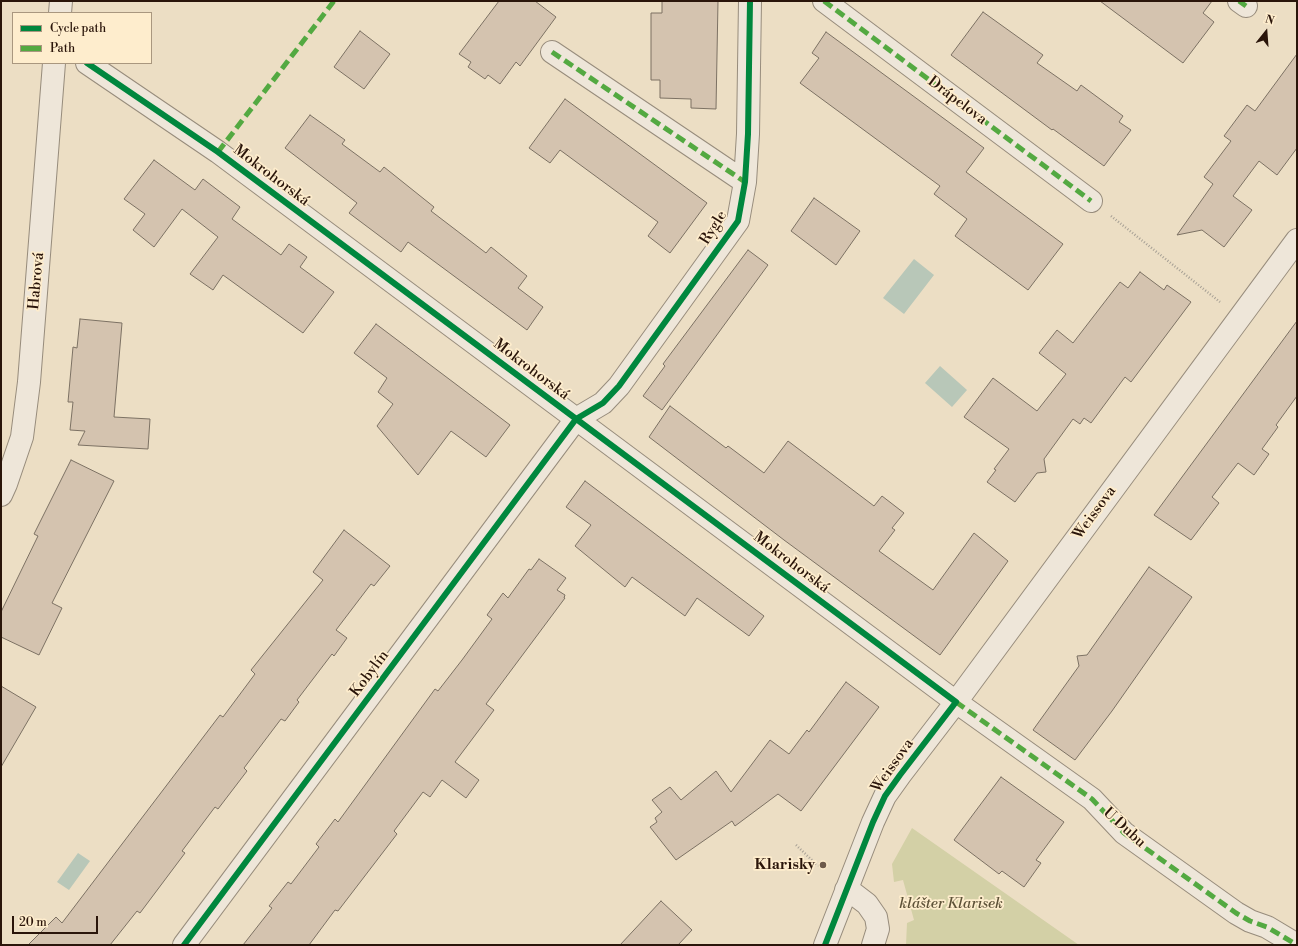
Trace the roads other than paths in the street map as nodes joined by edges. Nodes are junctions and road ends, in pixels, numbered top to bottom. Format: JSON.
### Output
{"nodes":[{"id":1,"x":61,"y":1,"type":"edge"},
{"id":2,"x":750,"y":1,"type":"edge"},
{"id":3,"x":824,"y":1,"type":"edge"},
{"id":4,"x":60,"y":12,"type":"edge"},
{"id":5,"x":552,"y":52,"type":"dead end"},
{"id":6,"x":54,"y":64,"type":"edge"},
{"id":7,"x":88,"y":64,"type":"edge"},
{"id":8,"x":745,"y":182,"type":"junction"},
{"id":9,"x":1091,"y":201,"type":"road end"},
{"id":10,"x":1297,"y":240,"type":"edge"},
{"id":11,"x":576,"y":419,"type":"junction"},
{"id":12,"x":1,"y":495,"type":"edge"},
{"id":13,"x":956,"y":702,"type":"junction"},
{"id":14,"x":849,"y":881,"type":"junction"},
{"id":15,"x":184,"y":945,"type":"edge"},
{"id":16,"x":825,"y":945,"type":"edge"},
{"id":17,"x":874,"y":945,"type":"edge"},
{"id":18,"x":1297,"y":945,"type":"edge"}],
"edges":[{"from":1,"to":4,"type":"street"},
{"from":2,"to":8,"type":"street","name":"Rygle"},
{"from":3,"to":9,"type":"street","name":"Drápelova"},
{"from":5,"to":8,"type":"street"},
{"from":6,"to":12,"type":"street","name":"Habrová"},
{"from":7,"to":11,"type":"street","name":"Mokrohorská"},
{"from":8,"to":11,"type":"street","name":"Rygle"},
{"from":10,"to":13,"type":"street","name":"Weissova"},
{"from":11,"to":13,"type":"street","name":"Mokrohorská"},
{"from":11,"to":15,"type":"street","name":"Kobylín"},
{"from":13,"to":14,"type":"street","name":"Weissova"},
{"from":13,"to":18,"type":"street","name":"U Dubu"},
{"from":14,"to":16,"type":"street","name":"Weissova"},
{"from":14,"to":17,"type":"street"}]}
